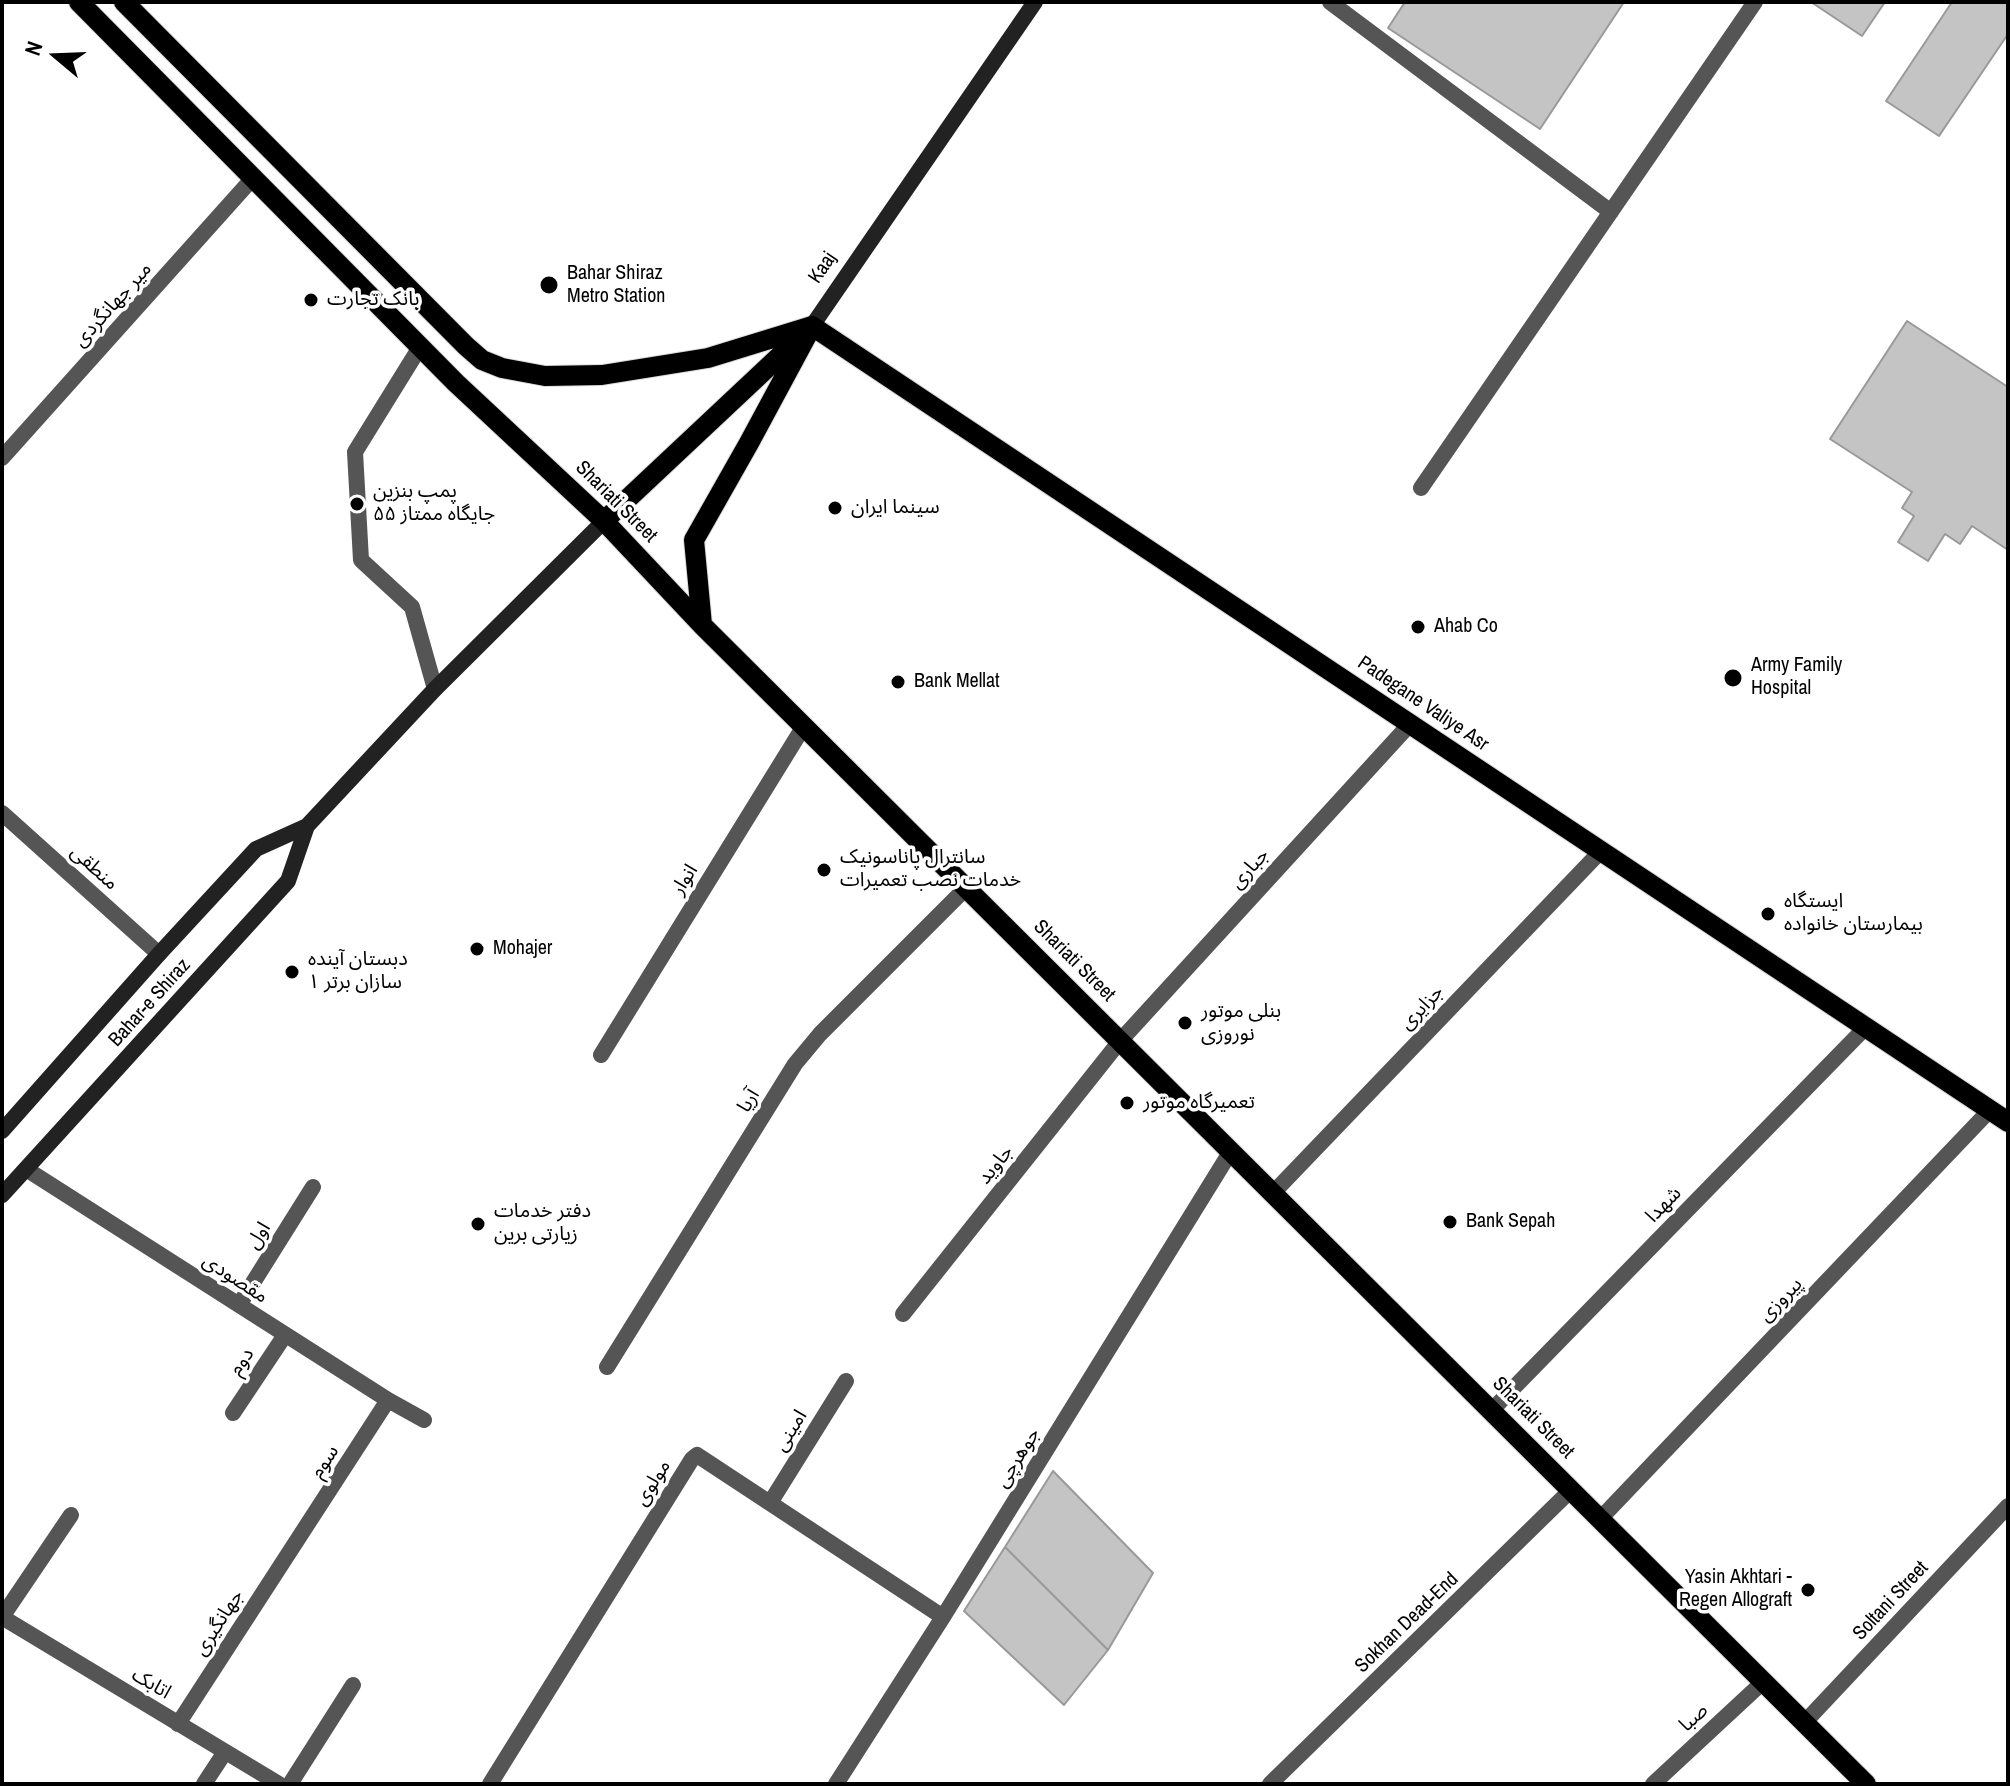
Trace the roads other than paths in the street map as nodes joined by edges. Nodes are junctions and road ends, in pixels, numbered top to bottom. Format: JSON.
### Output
{"nodes":[{"id":1,"x":79,"y":2,"type":"edge"},
{"id":2,"x":124,"y":2,"type":"edge"},
{"id":3,"x":1035,"y":2,"type":"edge"},
{"id":4,"x":1330,"y":2,"type":"edge"},
{"id":5,"x":1755,"y":2,"type":"edge"},
{"id":6,"x":253,"y":178,"type":"junction"},
{"id":7,"x":1611,"y":212,"type":"junction"},
{"id":8,"x":812,"y":326,"type":"junction"},
{"id":9,"x":420,"y":347,"type":"junction"},
{"id":10,"x":2,"y":458,"type":"edge"},
{"id":11,"x":1421,"y":488,"type":"dead end"},
{"id":12,"x":604,"y":521,"type":"junction"},
{"id":13,"x":702,"y":625,"type":"junction"},
{"id":14,"x":435,"y":689,"type":"junction"},
{"id":15,"x":1410,"y":724,"type":"junction"},
{"id":16,"x":804,"y":726,"type":"junction"},
{"id":17,"x":2,"y":813,"type":"edge"},
{"id":18,"x":307,"y":826,"type":"junction"},
{"id":19,"x":1601,"y":851,"type":"junction"},
{"id":20,"x":966,"y":888,"type":"junction"},
{"id":21,"x":159,"y":954,"type":"junction"},
{"id":22,"x":1866,"y":1027,"type":"junction"},
{"id":23,"x":1120,"y":1041,"type":"junction"},
{"id":24,"x":601,"y":1055,"type":"dead end"},
{"id":25,"x":1990,"y":1110,"type":"junction"},
{"id":26,"x":2008,"y":1122,"type":"edge"},
{"id":27,"x":2,"y":1131,"type":"edge"},
{"id":28,"x":1231,"y":1151,"type":"junction"},
{"id":29,"x":26,"y":1169,"type":"junction"},
{"id":30,"x":313,"y":1187,"type":"dead end"},
{"id":31,"x":1273,"y":1193,"type":"junction"},
{"id":32,"x":2,"y":1195,"type":"edge"},
{"id":33,"x":239,"y":1305,"type":"junction"},
{"id":34,"x":903,"y":1314,"type":"dead end"},
{"id":35,"x":285,"y":1335,"type":"junction"},
{"id":36,"x":607,"y":1367,"type":"dead end"},
{"id":37,"x":846,"y":1381,"type":"dead end"},
{"id":38,"x":388,"y":1400,"type":"junction"},
{"id":39,"x":1491,"y":1411,"type":"junction"},
{"id":40,"x":233,"y":1413,"type":"dead end"},
{"id":41,"x":424,"y":1420,"type":"dead end"},
{"id":42,"x":1571,"y":1490,"type":"junction"},
{"id":43,"x":770,"y":1503,"type":"junction"},
{"id":44,"x":2008,"y":1506,"type":"edge"},
{"id":45,"x":71,"y":1515,"type":"dead end"},
{"id":46,"x":1600,"y":1519,"type":"junction"},
{"id":47,"x":294,"y":1544,"type":"joint"},
{"id":48,"x":2,"y":1617,"type":"edge"},
{"id":49,"x":943,"y":1617,"type":"junction"},
{"id":50,"x":1763,"y":1682,"type":"junction"},
{"id":51,"x":353,"y":1685,"type":"dead end"},
{"id":52,"x":1804,"y":1723,"type":"junction"},
{"id":53,"x":178,"y":1724,"type":"junction"},
{"id":54,"x":225,"y":1752,"type":"junction"},
{"id":55,"x":204,"y":1784,"type":"edge"},
{"id":56,"x":279,"y":1784,"type":"edge"},
{"id":57,"x":290,"y":1784,"type":"edge"},
{"id":58,"x":490,"y":1784,"type":"edge"},
{"id":59,"x":836,"y":1784,"type":"edge"},
{"id":60,"x":1270,"y":1784,"type":"edge"},
{"id":61,"x":1653,"y":1784,"type":"edge"},
{"id":62,"x":1866,"y":1784,"type":"edge"}],
"edges":[{"from":1,"to":6,"type":"main road","name":"Shariati Street"},
{"from":2,"to":8,"type":"main road"},
{"from":3,"to":8,"type":"main road","name":"Kaaj"},
{"from":4,"to":7,"type":"street"},
{"from":5,"to":7,"type":"street"},
{"from":6,"to":9,"type":"main road","name":"Shariati Street"},
{"from":6,"to":10,"type":"street","name":"میر جهانگردی"},
{"from":7,"to":11,"type":"street"},
{"from":8,"to":12,"type":"main road","name":"Kaaj"},
{"from":8,"to":13,"type":"main road"},
{"from":8,"to":15,"type":"main road","name":"Padegane Valiye Asr"},
{"from":9,"to":12,"type":"main road","name":"Shariati Street"},
{"from":9,"to":14,"type":"street"},
{"from":12,"to":13,"type":"main road","name":"Shariati Street"},
{"from":12,"to":14,"type":"main road","name":"Bahar-e Shiraz"},
{"from":13,"to":16,"type":"main road","name":"Shariati Street"},
{"from":14,"to":18,"type":"main road","name":"Bahar-e Shiraz"},
{"from":15,"to":19,"type":"main road","name":"Padegane Valiye Asr"},
{"from":15,"to":23,"type":"street","name":"جباری"},
{"from":16,"to":20,"type":"main road","name":"Shariati Street"},
{"from":16,"to":24,"type":"street","name":"انوار"},
{"from":17,"to":21,"type":"street","name":"منطقی"},
{"from":18,"to":21,"type":"main road","name":"Bahar-e Shiraz"},
{"from":18,"to":29,"type":"main road","name":"Bahar-e Shiraz"},
{"from":19,"to":22,"type":"main road","name":"Padegane Valiye Asr"},
{"from":19,"to":31,"type":"street","name":"جزایری"},
{"from":20,"to":23,"type":"main road","name":"Shariati Street"},
{"from":20,"to":36,"type":"street","name":"آریا"},
{"from":21,"to":27,"type":"main road","name":"Bahar-e Shiraz"},
{"from":22,"to":25,"type":"main road","name":"Padegane Valiye Asr"},
{"from":22,"to":39,"type":"street","name":"شهدا"},
{"from":23,"to":28,"type":"main road","name":"Shariati Street"},
{"from":23,"to":34,"type":"street","name":"جاوید"},
{"from":25,"to":26,"type":"main road","name":"Padegane Valiye Asr"},
{"from":25,"to":46,"type":"street","name":"پیروزی"},
{"from":28,"to":31,"type":"main road","name":"Shariati Street"},
{"from":28,"to":49,"type":"street","name":"جوهرچی"},
{"from":29,"to":32,"type":"main road","name":"Bahar-e Shiraz"},
{"from":29,"to":33,"type":"street","name":"مقصودی"},
{"from":30,"to":33,"type":"street","name":"اول"},
{"from":31,"to":39,"type":"main road","name":"Shariati Street"},
{"from":33,"to":35,"type":"street","name":"مقصودی"},
{"from":35,"to":38,"type":"street","name":"مقصودی"},
{"from":35,"to":40,"type":"street","name":"دوم"},
{"from":37,"to":43,"type":"street","name":"امینی"},
{"from":38,"to":41,"type":"street","name":"مقصودی"},
{"from":38,"to":47,"type":"street","name":"سوم"},
{"from":39,"to":42,"type":"main road","name":"Shariati Street"},
{"from":42,"to":46,"type":"main road","name":"Shariati Street"},
{"from":42,"to":60,"type":"street","name":"Sokhan Dead-End"},
{"from":43,"to":49,"type":"street","name":"مولوی"},
{"from":43,"to":58,"type":"street","name":"مولوی"},
{"from":44,"to":52,"type":"street","name":"Soltani Street"},
{"from":45,"to":48,"type":"street"},
{"from":46,"to":50,"type":"main road","name":"Shariati Street"},
{"from":47,"to":53,"type":"street","name":"جهانگیری"},
{"from":48,"to":53,"type":"street","name":"اتابک"},
{"from":49,"to":59,"type":"street","name":"جوهرچی"},
{"from":50,"to":52,"type":"main road","name":"Shariati Street"},
{"from":50,"to":61,"type":"street","name":"صبا"},
{"from":51,"to":57,"type":"street"},
{"from":52,"to":62,"type":"main road","name":"Shariati Street"},
{"from":53,"to":54,"type":"street","name":"اتابک"},
{"from":54,"to":55,"type":"street"},
{"from":54,"to":56,"type":"street","name":"اتابک"}]}
